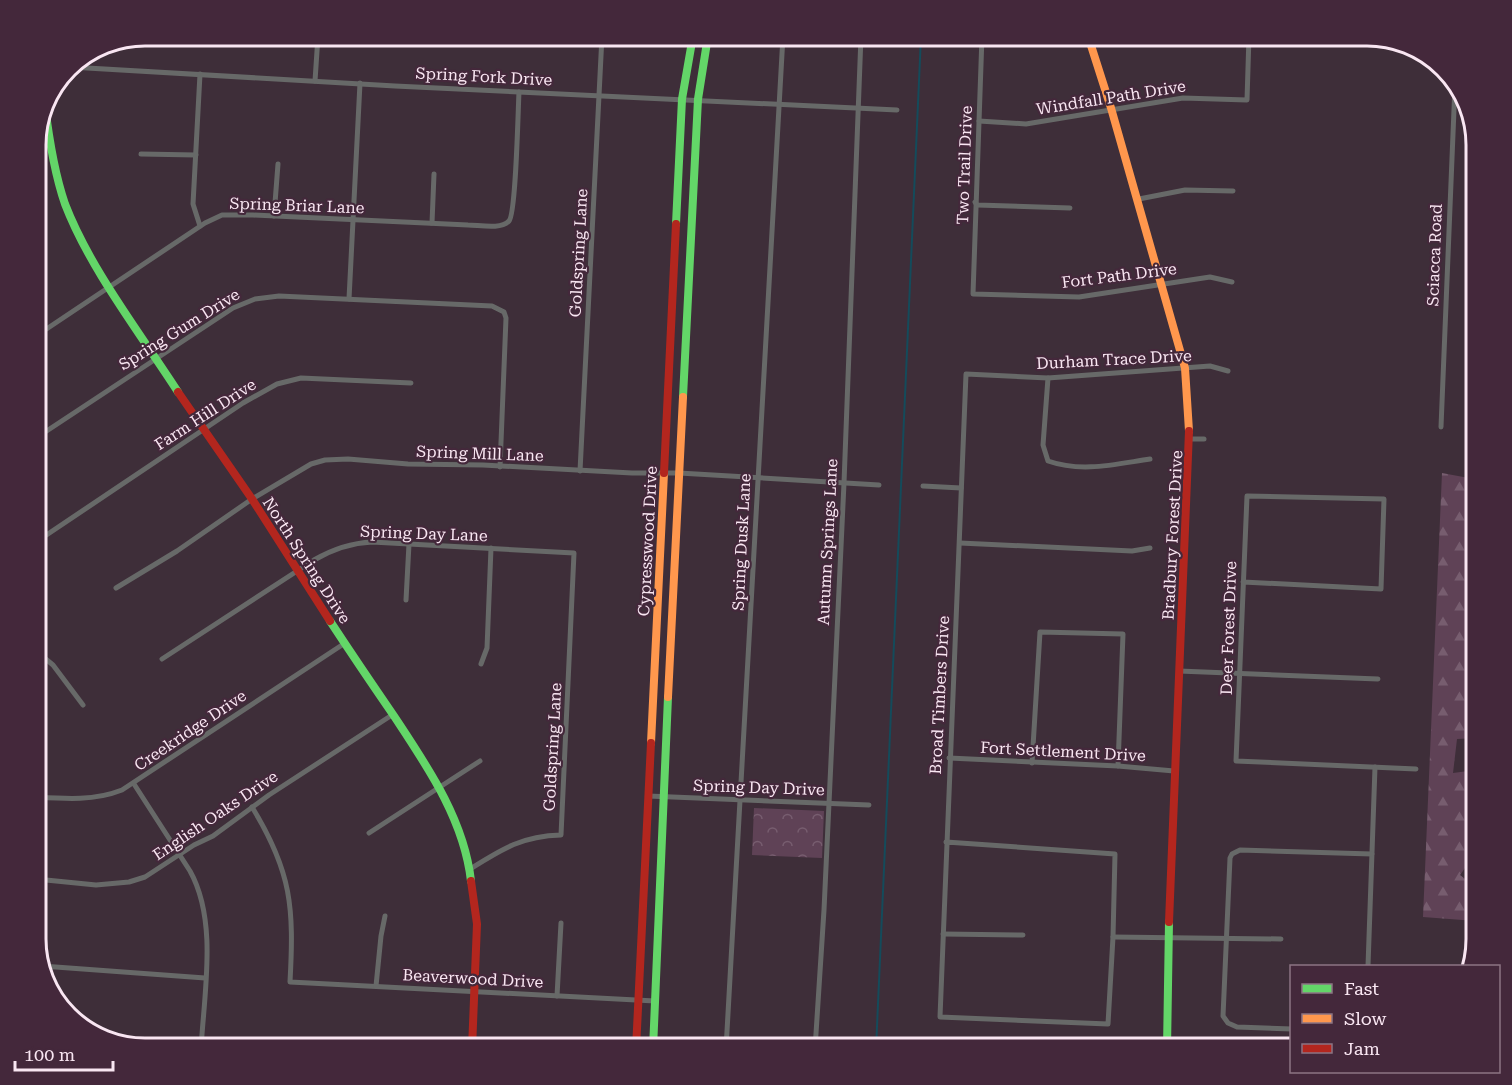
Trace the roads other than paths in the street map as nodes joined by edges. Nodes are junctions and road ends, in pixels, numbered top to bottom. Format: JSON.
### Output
{"nodes":[{"id":1,"x":317,"y":46,"type":"edge"},
{"id":2,"x":602,"y":46,"type":"edge"},
{"id":3,"x":691,"y":46,"type":"edge"},
{"id":4,"x":706,"y":46,"type":"edge"},
{"id":5,"x":782,"y":46,"type":"edge"},
{"id":6,"x":861,"y":46,"type":"edge"},
{"id":7,"x":982,"y":46,"type":"edge"},
{"id":8,"x":1091,"y":46,"type":"edge"},
{"id":9,"x":1249,"y":46,"type":"edge"},
{"id":10,"x":85,"y":68,"type":"edge"},
{"id":11,"x":200,"y":74,"type":"junction"},
{"id":12,"x":315,"y":81,"type":"junction"},
{"id":13,"x":360,"y":83,"type":"junction"},
{"id":14,"x":519,"y":92,"type":"junction"},
{"id":15,"x":599,"y":96,"type":"junction"},
{"id":16,"x":682,"y":99,"type":"junction"},
{"id":17,"x":698,"y":99,"type":"junction"},
{"id":18,"x":1454,"y":101,"type":"edge"},
{"id":19,"x":778,"y":105,"type":"junction"},
{"id":20,"x":860,"y":108,"type":"junction"},
{"id":21,"x":1111,"y":108,"type":"junction"},
{"id":22,"x":897,"y":110,"type":"dead end"},
{"id":23,"x":978,"y":121,"type":"junction"},
{"id":24,"x":48,"y":131,"type":"edge"},
{"id":25,"x":141,"y":154,"type":"dead end"},
{"id":26,"x":196,"y":155,"type":"junction"},
{"id":27,"x":278,"y":164,"type":"dead end"},
{"id":28,"x":434,"y":174,"type":"dead end"},
{"id":29,"x":1233,"y":191,"type":"dead end"},
{"id":30,"x":975,"y":202,"type":"junction"},
{"id":31,"x":1137,"y":202,"type":"junction"},
{"id":32,"x":1070,"y":208,"type":"dead end"},
{"id":33,"x":274,"y":216,"type":"junction"},
{"id":34,"x":353,"y":220,"type":"junction"},
{"id":35,"x":432,"y":224,"type":"junction"},
{"id":36,"x":200,"y":226,"type":"junction"},
{"id":37,"x":674,"y":280,"type":"junction"},
{"id":38,"x":688,"y":281,"type":"junction"},
{"id":39,"x":1232,"y":282,"type":"dead end"},
{"id":40,"x":1161,"y":283,"type":"junction"},
{"id":41,"x":109,"y":287,"type":"junction"},
{"id":42,"x":973,"y":294,"type":"joint"},
{"id":43,"x":349,"y":299,"type":"junction"},
{"id":44,"x":47,"y":329,"type":"edge"},
{"id":45,"x":157,"y":358,"type":"junction"},
{"id":46,"x":1185,"y":368,"type":"junction"},
{"id":47,"x":1228,"y":371,"type":"dead end"},
{"id":48,"x":966,"y":374,"type":"joint"},
{"id":49,"x":1048,"y":378,"type":"junction"},
{"id":50,"x":411,"y":383,"type":"dead end"},
{"id":51,"x":1441,"y":427,"type":"dead end"},
{"id":52,"x":203,"y":430,"type":"junction"},
{"id":53,"x":47,"y":431,"type":"edge"},
{"id":54,"x":1190,"y":439,"type":"junction"},
{"id":55,"x":1204,"y":439,"type":"dead end"},
{"id":56,"x":1150,"y":459,"type":"dead end"},
{"id":57,"x":500,"y":467,"type":"junction"},
{"id":58,"x":580,"y":471,"type":"junction"},
{"id":59,"x":664,"y":473,"type":"junction"},
{"id":60,"x":680,"y":473,"type":"junction"},
{"id":61,"x":758,"y":479,"type":"junction"},
{"id":62,"x":844,"y":483,"type":"junction"},
{"id":63,"x":879,"y":485,"type":"dead end"},
{"id":64,"x":922,"y":486,"type":"dead end"},
{"id":65,"x":961,"y":488,"type":"junction"},
{"id":66,"x":252,"y":499,"type":"junction"},
{"id":67,"x":47,"y":535,"type":"edge"},
{"id":68,"x":960,"y":543,"type":"junction"},
{"id":69,"x":409,"y":544,"type":"junction"},
{"id":70,"x":491,"y":548,"type":"junction"},
{"id":71,"x":1150,"y":548,"type":"dead end"},
{"id":72,"x":574,"y":553,"type":"joint"},
{"id":73,"x":297,"y":571,"type":"junction"},
{"id":74,"x":1243,"y":582,"type":"junction"},
{"id":75,"x":116,"y":588,"type":"dead end"},
{"id":76,"x":406,"y":600,"type":"dead end"},
{"id":77,"x":656,"y":634,"type":"junction"},
{"id":78,"x":671,"y":635,"type":"junction"},
{"id":79,"x":345,"y":643,"type":"junction"},
{"id":80,"x":162,"y":659,"type":"dead end"},
{"id":81,"x":47,"y":660,"type":"edge"},
{"id":82,"x":481,"y":664,"type":"dead end"},
{"id":83,"x":1179,"y":671,"type":"junction"},
{"id":84,"x":1240,"y":674,"type":"junction"},
{"id":85,"x":1378,"y":679,"type":"dead end"},
{"id":86,"x":82,"y":705,"type":"dead end"},
{"id":87,"x":392,"y":715,"type":"junction"},
{"id":88,"x":950,"y":758,"type":"junction"},
{"id":89,"x":480,"y":761,"type":"dead end"},
{"id":90,"x":1032,"y":763,"type":"junction"},
{"id":91,"x":1118,"y":766,"type":"junction"},
{"id":92,"x":1375,"y":767,"type":"junction"},
{"id":93,"x":1416,"y":769,"type":"dead end"},
{"id":94,"x":1174,"y":771,"type":"junction"},
{"id":95,"x":134,"y":784,"type":"junction"},
{"id":96,"x":440,"y":788,"type":"junction"},
{"id":97,"x":648,"y":796,"type":"junction"},
{"id":98,"x":663,"y":796,"type":"junction"},
{"id":99,"x":47,"y":797,"type":"edge"},
{"id":100,"x":740,"y":801,"type":"junction"},
{"id":101,"x":829,"y":803,"type":"junction"},
{"id":102,"x":868,"y":805,"type":"dead end"},
{"id":103,"x":252,"y":807,"type":"junction"},
{"id":104,"x":369,"y":833,"type":"dead end"},
{"id":105,"x":946,"y":842,"type":"junction"},
{"id":106,"x":1372,"y":854,"type":"junction"},
{"id":107,"x":180,"y":855,"type":"junction"},
{"id":108,"x":470,"y":869,"type":"junction"},
{"id":109,"x":47,"y":880,"type":"edge"},
{"id":110,"x":385,"y":916,"type":"dead end"},
{"id":111,"x":561,"y":923,"type":"dead end"},
{"id":112,"x":943,"y":934,"type":"junction"},
{"id":113,"x":1023,"y":935,"type":"dead end"},
{"id":114,"x":1113,"y":937,"type":"junction"},
{"id":115,"x":1168,"y":938,"type":"junction"},
{"id":116,"x":1226,"y":938,"type":"junction"},
{"id":117,"x":1281,"y":939,"type":"dead end"},
{"id":118,"x":1368,"y":965,"type":"edge"},
{"id":119,"x":51,"y":967,"type":"edge"},
{"id":120,"x":205,"y":978,"type":"junction"},
{"id":121,"x":376,"y":986,"type":"junction"},
{"id":122,"x":475,"y":992,"type":"junction"},
{"id":123,"x":557,"y":996,"type":"junction"},
{"id":124,"x":639,"y":999,"type":"junction"},
{"id":125,"x":655,"y":1000,"type":"junction"},
{"id":126,"x":1290,"y":1029,"type":"edge"},
{"id":127,"x":202,"y":1038,"type":"edge"},
{"id":128,"x":473,"y":1038,"type":"edge"},
{"id":129,"x":637,"y":1038,"type":"edge"},
{"id":130,"x":653,"y":1038,"type":"edge"},
{"id":131,"x":727,"y":1038,"type":"edge"},
{"id":132,"x":816,"y":1038,"type":"edge"},
{"id":133,"x":1167,"y":1038,"type":"edge"}],
"edges":[{"from":1,"to":12,"type":"street"},
{"from":2,"to":15,"type":"street","name":"Goldspring Lane"},
{"from":3,"to":16,"type":"street","name":"Cypresswood Drive"},
{"from":4,"to":17,"type":"street","name":"Cypresswood Drive"},
{"from":5,"to":19,"type":"street","name":"Spring Dusk Lane"},
{"from":6,"to":20,"type":"street","name":"Autumn Springs Lane"},
{"from":7,"to":23,"type":"street","name":"Two Trail Drive"},
{"from":8,"to":21,"type":"street","name":"Bradbury Forest Drive"},
{"from":9,"to":21,"type":"street","name":"Windfall Path Drive"},
{"from":10,"to":11,"type":"street","name":"Spring Fork Drive"},
{"from":11,"to":12,"type":"street","name":"Spring Fork Drive"},
{"from":11,"to":26,"type":"street"},
{"from":12,"to":13,"type":"street","name":"Spring Fork Drive"},
{"from":13,"to":14,"type":"street","name":"Spring Fork Drive"},
{"from":13,"to":34,"type":"street"},
{"from":14,"to":15,"type":"street","name":"Spring Fork Drive"},
{"from":14,"to":35,"type":"street","name":"Spring Briar Lane"},
{"from":15,"to":16,"type":"street","name":"Spring Fork Drive"},
{"from":15,"to":58,"type":"street","name":"Goldspring Lane"},
{"from":16,"to":17,"type":"street","name":"Spring Fork Drive"},
{"from":16,"to":37,"type":"street","name":"Cypresswood Drive"},
{"from":17,"to":19,"type":"street","name":"Spring Fork Drive"},
{"from":17,"to":38,"type":"street","name":"Cypresswood Drive"},
{"from":18,"to":51,"type":"street","name":"Sciacca Road"},
{"from":19,"to":20,"type":"street","name":"Spring Fork Drive"},
{"from":19,"to":61,"type":"street","name":"Spring Dusk Lane"},
{"from":20,"to":22,"type":"street","name":"Spring Fork Drive"},
{"from":20,"to":62,"type":"street","name":"Autumn Springs Lane"},
{"from":21,"to":23,"type":"street","name":"Windfall Path Drive"},
{"from":21,"to":31,"type":"street","name":"Bradbury Forest Drive"},
{"from":23,"to":30,"type":"street","name":"Two Trail Drive"},
{"from":24,"to":41,"type":"street","name":"North Spring Drive"},
{"from":25,"to":26,"type":"street"},
{"from":26,"to":36,"type":"street"},
{"from":27,"to":33,"type":"street"},
{"from":28,"to":35,"type":"street"},
{"from":29,"to":31,"type":"street"},
{"from":30,"to":32,"type":"street"},
{"from":30,"to":42,"type":"street","name":"Two Trail Drive"},
{"from":31,"to":40,"type":"street","name":"Bradbury Forest Drive"},
{"from":33,"to":34,"type":"street","name":"Spring Briar Lane"},
{"from":33,"to":36,"type":"street","name":"Spring Briar Lane"},
{"from":34,"to":35,"type":"street","name":"Spring Briar Lane"},
{"from":34,"to":43,"type":"street"},
{"from":36,"to":41,"type":"street","name":"Spring Briar Lane"},
{"from":37,"to":38,"type":"street"},
{"from":37,"to":59,"type":"street","name":"Cypresswood Drive"},
{"from":38,"to":60,"type":"street","name":"Cypresswood Drive"},
{"from":39,"to":40,"type":"street","name":"Fort Path Drive"},
{"from":40,"to":42,"type":"street","name":"Fort Path Drive"},
{"from":40,"to":46,"type":"street","name":"Bradbury Forest Drive"},
{"from":41,"to":44,"type":"street","name":"Spring Briar Lane"},
{"from":41,"to":45,"type":"street","name":"North Spring Drive"},
{"from":43,"to":45,"type":"street","name":"Spring Gum Drive"},
{"from":43,"to":57,"type":"street","name":"Spring Gum Drive"},
{"from":45,"to":52,"type":"street","name":"North Spring Drive"},
{"from":45,"to":53,"type":"street","name":"Spring Gum Drive"},
{"from":46,"to":47,"type":"street","name":"Durham Trace Drive"},
{"from":46,"to":49,"type":"street","name":"Durham Trace Drive"},
{"from":46,"to":54,"type":"street","name":"Bradbury Forest Drive"},
{"from":48,"to":49,"type":"street","name":"Durham Trace Drive"},
{"from":48,"to":65,"type":"street","name":"Broad Timbers Drive"},
{"from":49,"to":56,"type":"street"},
{"from":50,"to":52,"type":"street","name":"Farm Hill Drive"},
{"from":52,"to":66,"type":"street","name":"North Spring Drive"},
{"from":52,"to":67,"type":"street","name":"Farm Hill Drive"},
{"from":54,"to":55,"type":"street"},
{"from":54,"to":83,"type":"street","name":"Bradbury Forest Drive"},
{"from":57,"to":58,"type":"street","name":"Spring Mill Lane"},
{"from":57,"to":66,"type":"street","name":"Spring Mill Lane"},
{"from":58,"to":59,"type":"street","name":"Spring Mill Lane"},
{"from":59,"to":60,"type":"street","name":"Spring Mill Lane"},
{"from":59,"to":77,"type":"street","name":"Cypresswood Drive"},
{"from":60,"to":61,"type":"street","name":"Spring Mill Lane"},
{"from":60,"to":78,"type":"street","name":"Cypresswood Drive"},
{"from":61,"to":62,"type":"street","name":"Spring Mill Lane"},
{"from":61,"to":100,"type":"street","name":"Spring Dusk Lane"},
{"from":62,"to":63,"type":"street","name":"Spring Mill Lane"},
{"from":62,"to":101,"type":"street","name":"Autumn Springs Lane"},
{"from":64,"to":65,"type":"street"},
{"from":65,"to":68,"type":"street","name":"Broad Timbers Drive"},
{"from":66,"to":73,"type":"street","name":"North Spring Drive"},
{"from":66,"to":75,"type":"street","name":"Spring Mill Lane"},
{"from":68,"to":71,"type":"street"},
{"from":68,"to":88,"type":"street","name":"Broad Timbers Drive"},
{"from":69,"to":70,"type":"street","name":"Spring Day Lane"},
{"from":69,"to":73,"type":"street","name":"Spring Day Lane"},
{"from":69,"to":76,"type":"street"},
{"from":70,"to":72,"type":"street","name":"Spring Day Lane"},
{"from":70,"to":82,"type":"street"},
{"from":72,"to":108,"type":"street","name":"Goldspring Lane"},
{"from":73,"to":79,"type":"street","name":"North Spring Drive"},
{"from":73,"to":80,"type":"street","name":"Spring Day Lane"},
{"from":74,"to":74,"type":"street","name":"Deer Forest Drive"},
{"from":74,"to":84,"type":"street","name":"Deer Forest Drive"},
{"from":77,"to":78,"type":"street"},
{"from":77,"to":97,"type":"street","name":"Cypresswood Drive"},
{"from":78,"to":98,"type":"street","name":"Cypresswood Drive"},
{"from":79,"to":87,"type":"street","name":"North Spring Drive"},
{"from":79,"to":95,"type":"street","name":"Creekridge Drive"},
{"from":81,"to":86,"type":"street"},
{"from":83,"to":84,"type":"street"},
{"from":83,"to":94,"type":"street","name":"Bradbury Forest Drive"},
{"from":84,"to":85,"type":"street"},
{"from":84,"to":92,"type":"street","name":"Deer Forest Drive"},
{"from":87,"to":96,"type":"street","name":"North Spring Drive"},
{"from":87,"to":103,"type":"street","name":"English Oaks Drive"},
{"from":88,"to":90,"type":"street","name":"Fort Settlement Drive"},
{"from":88,"to":105,"type":"street","name":"Broad Timbers Drive"},
{"from":89,"to":96,"type":"street"},
{"from":90,"to":91,"type":"street","name":"Fort Settlement Drive"},
{"from":90,"to":91,"type":"street"},
{"from":91,"to":94,"type":"street","name":"Fort Settlement Drive"},
{"from":92,"to":93,"type":"street"},
{"from":92,"to":106,"type":"street"},
{"from":94,"to":115,"type":"street","name":"Bradbury Forest Drive"},
{"from":95,"to":99,"type":"street","name":"Creekridge Drive"},
{"from":95,"to":107,"type":"street"},
{"from":96,"to":104,"type":"street"},
{"from":96,"to":108,"type":"street","name":"North Spring Drive"},
{"from":97,"to":98,"type":"street","name":"Spring Day Drive"},
{"from":97,"to":124,"type":"street","name":"Cypresswood Drive"},
{"from":98,"to":100,"type":"street","name":"Spring Day Drive"},
{"from":98,"to":125,"type":"street","name":"Cypresswood Drive"},
{"from":100,"to":101,"type":"street","name":"Spring Day Drive"},
{"from":100,"to":131,"type":"street","name":"Spring Dusk Lane"},
{"from":101,"to":102,"type":"street","name":"Spring Day Drive"},
{"from":101,"to":132,"type":"street","name":"Autumn Springs Lane"},
{"from":103,"to":107,"type":"street","name":"English Oaks Drive"},
{"from":103,"to":121,"type":"street","name":"Beaverwood Drive"},
{"from":105,"to":112,"type":"street","name":"Broad Timbers Drive"},
{"from":105,"to":114,"type":"street"},
{"from":106,"to":116,"type":"street"},
{"from":106,"to":118,"type":"street"},
{"from":107,"to":109,"type":"street","name":"English Oaks Drive"},
{"from":107,"to":120,"type":"street"},
{"from":108,"to":122,"type":"street","name":"North Spring Drive"},
{"from":110,"to":121,"type":"street"},
{"from":111,"to":123,"type":"street"},
{"from":112,"to":113,"type":"street"},
{"from":112,"to":114,"type":"street","name":"Broad Timbers Drive"},
{"from":114,"to":115,"type":"street"},
{"from":115,"to":116,"type":"street"},
{"from":115,"to":133,"type":"street","name":"Bradbury Forest Drive"},
{"from":116,"to":117,"type":"street"},
{"from":116,"to":126,"type":"street"},
{"from":119,"to":120,"type":"street"},
{"from":120,"to":127,"type":"street"},
{"from":121,"to":122,"type":"street","name":"Beaverwood Drive"},
{"from":122,"to":123,"type":"street","name":"Beaverwood Drive"},
{"from":122,"to":128,"type":"street","name":"North Spring Drive"},
{"from":123,"to":124,"type":"street","name":"Beaverwood Drive"},
{"from":124,"to":125,"type":"street","name":"Beaverwood Drive"},
{"from":124,"to":129,"type":"street","name":"Cypresswood Drive"},
{"from":125,"to":130,"type":"street","name":"Cypresswood Drive"}]}
